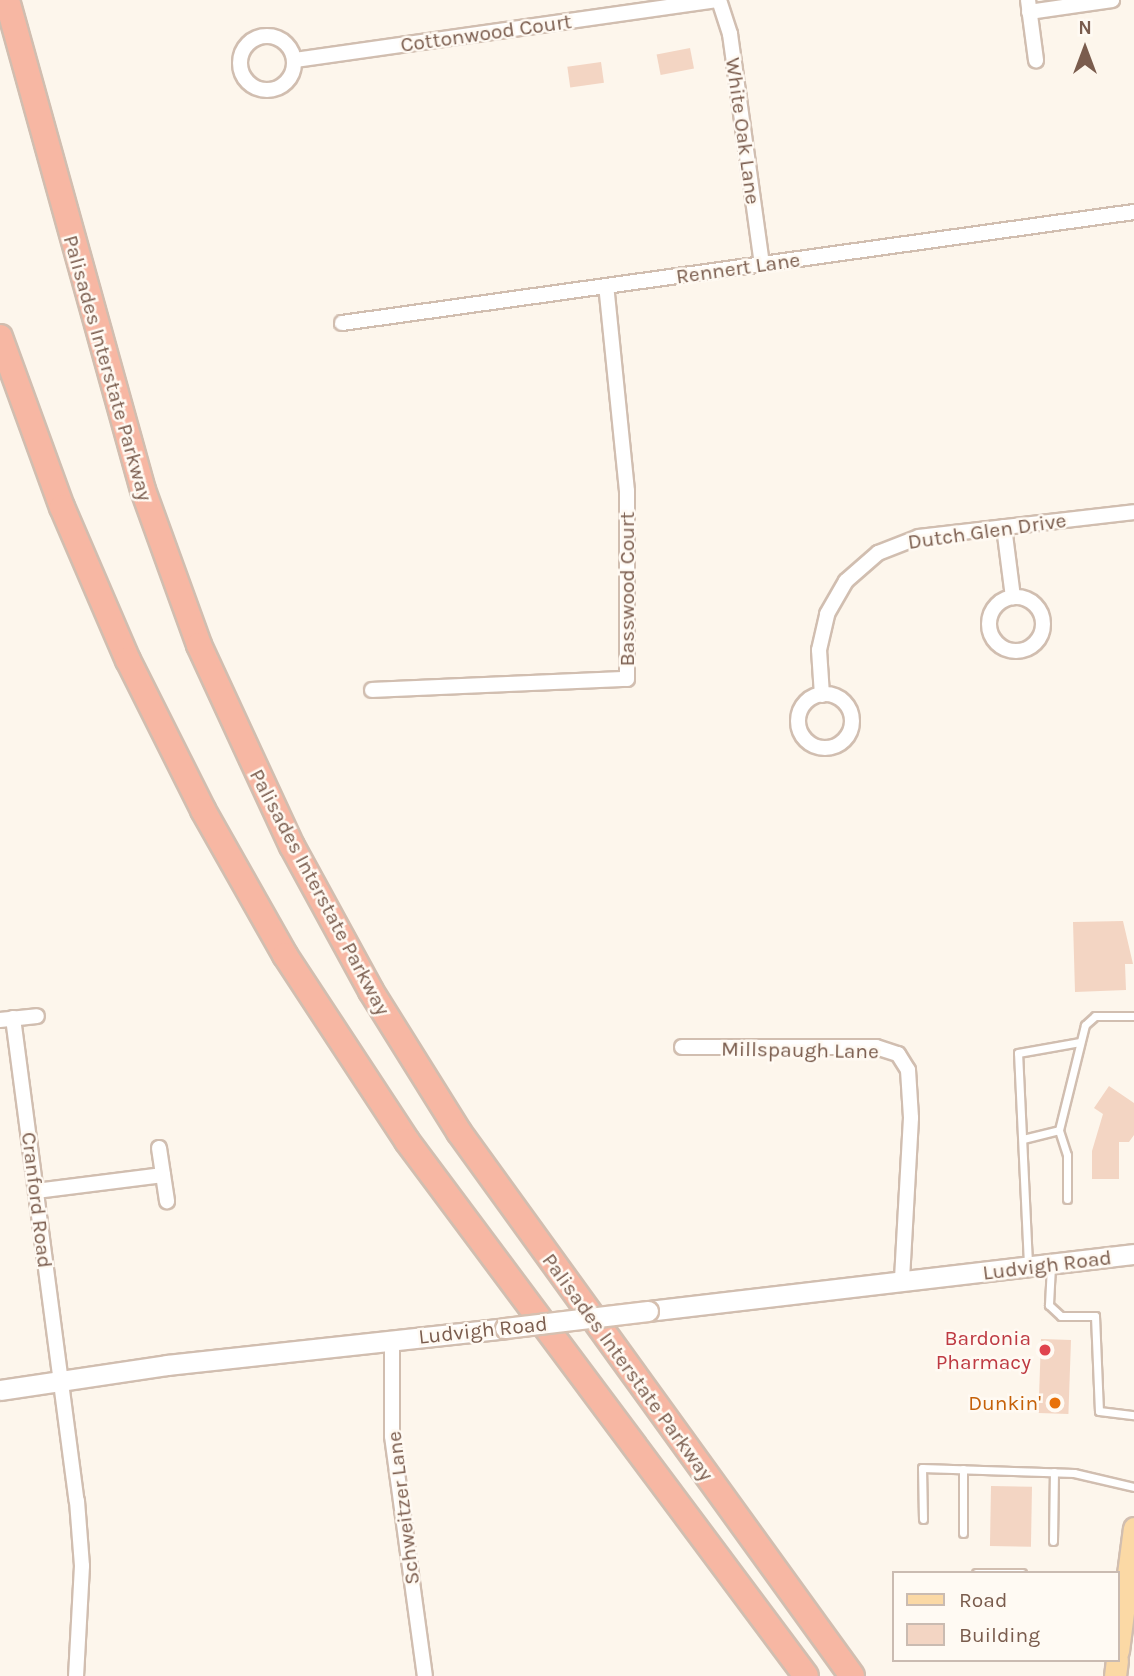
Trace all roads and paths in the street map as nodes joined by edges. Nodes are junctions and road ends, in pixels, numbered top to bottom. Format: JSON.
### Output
{"nodes":[{"id":1,"x":7,"y":0,"type":"edge"},
{"id":2,"x":719,"y":0,"type":"edge"},
{"id":3,"x":1112,"y":0,"type":"edge"},
{"id":4,"x":1029,"y":6,"type":"edge"},
{"id":5,"x":295,"y":60,"type":"dead end"},
{"id":6,"x":1036,"y":60,"type":"dead end"},
{"id":7,"x":1134,"y":212,"type":"edge"},
{"id":8,"x":762,"y":264,"type":"junction"},
{"id":9,"x":606,"y":286,"type":"junction"},
{"id":10,"x":342,"y":323,"type":"dead end"},
{"id":11,"x":0,"y":337,"type":"edge"},
{"id":12,"x":1134,"y":512,"type":"edge"},
{"id":13,"x":1004,"y":527,"type":"junction"},
{"id":14,"x":1013,"y":597,"type":"dead end"},
{"id":15,"x":372,"y":690,"type":"dead end"},
{"id":16,"x":822,"y":695,"type":"dead end"},
{"id":17,"x":37,"y":1016,"type":"dead end"},
{"id":18,"x":1134,"y":1016,"type":"edge"},
{"id":19,"x":7,"y":1019,"type":"edge"},
{"id":20,"x":1080,"y":1042,"type":"junction"},
{"id":21,"x":682,"y":1047,"type":"dead end"},
{"id":22,"x":1059,"y":1130,"type":"junction"},
{"id":23,"x":1023,"y":1139,"type":"junction"},
{"id":24,"x":159,"y":1148,"type":"dead end"},
{"id":25,"x":163,"y":1175,"type":"junction"},
{"id":26,"x":36,"y":1191,"type":"junction"},
{"id":27,"x":1067,"y":1199,"type":"dead end"},
{"id":28,"x":167,"y":1200,"type":"dead end"},
{"id":29,"x":1134,"y":1254,"type":"edge"},
{"id":30,"x":1051,"y":1265,"type":"junction"},
{"id":31,"x":1028,"y":1268,"type":"junction"},
{"id":32,"x":902,"y":1280,"type":"junction"},
{"id":33,"x":392,"y":1340,"type":"junction"},
{"id":34,"x":61,"y":1381,"type":"junction"},
{"id":35,"x":0,"y":1390,"type":"edge"},
{"id":36,"x":1134,"y":1415,"type":"edge"},
{"id":37,"x":963,"y":1469,"type":"junction"},
{"id":38,"x":1054,"y":1472,"type":"junction"},
{"id":39,"x":1134,"y":1487,"type":"edge"},
{"id":40,"x":923,"y":1519,"type":"dead end"},
{"id":41,"x":1134,"y":1528,"type":"edge"},
{"id":42,"x":963,"y":1534,"type":"dead end"},
{"id":43,"x":1053,"y":1541,"type":"dead end"},
{"id":44,"x":1123,"y":1577,"type":"edge"},
{"id":45,"x":1120,"y":1621,"type":"edge"},
{"id":46,"x":76,"y":1676,"type":"edge"},
{"id":47,"x":425,"y":1676,"type":"edge"},
{"id":48,"x":806,"y":1676,"type":"edge"},
{"id":49,"x":852,"y":1676,"type":"edge"}],
"edges":[{"from":1,"to":49,"type":"highway","name":"Palisades Interstate Parkway"},
{"from":2,"to":5,"type":"street","name":"Cottonwood Court"},
{"from":2,"to":8,"type":"street","name":"White Oak Lane"},
{"from":3,"to":4,"type":"street"},
{"from":4,"to":6,"type":"street"},
{"from":7,"to":8,"type":"street","name":"Rennert Lane"},
{"from":8,"to":9,"type":"street","name":"Rennert Lane"},
{"from":9,"to":10,"type":"street","name":"Rennert Lane"},
{"from":9,"to":15,"type":"street","name":"Basswood Court"},
{"from":11,"to":48,"type":"highway","name":"Palisades Interstate Parkway"},
{"from":12,"to":13,"type":"street","name":"Dutch Glen Drive"},
{"from":13,"to":14,"type":"street"},
{"from":13,"to":16,"type":"street","name":"Dutch Glen Drive"},
{"from":17,"to":19,"type":"street"},
{"from":18,"to":20,"type":"lane"},
{"from":19,"to":26,"type":"street","name":"Cranford Road"},
{"from":20,"to":22,"type":"lane"},
{"from":20,"to":23,"type":"lane"},
{"from":21,"to":32,"type":"street","name":"Millspaugh Lane"},
{"from":22,"to":23,"type":"lane"},
{"from":22,"to":27,"type":"lane"},
{"from":23,"to":31,"type":"lane"},
{"from":24,"to":25,"type":"street"},
{"from":25,"to":26,"type":"street"},
{"from":25,"to":28,"type":"street"},
{"from":26,"to":34,"type":"street","name":"Cranford Road"},
{"from":29,"to":30,"type":"street","name":"Ludvigh Road"},
{"from":30,"to":31,"type":"street","name":"Ludvigh Road"},
{"from":30,"to":36,"type":"lane"},
{"from":31,"to":32,"type":"street","name":"Ludvigh Road"},
{"from":32,"to":33,"type":"street","name":"Ludvigh Road","bridge":true},
{"from":33,"to":34,"type":"street","name":"Ludvigh Road"},
{"from":33,"to":47,"type":"street","name":"Schweitzer Lane"},
{"from":34,"to":35,"type":"street","name":"Ludvigh Road"},
{"from":34,"to":46,"type":"street","name":"Cranford Road"},
{"from":37,"to":38,"type":"lane"},
{"from":37,"to":40,"type":"lane"},
{"from":37,"to":42,"type":"lane"},
{"from":38,"to":39,"type":"lane"},
{"from":38,"to":43,"type":"lane"},
{"from":41,"to":44,"type":"main road"},
{"from":44,"to":45,"type":"main road"}]}
